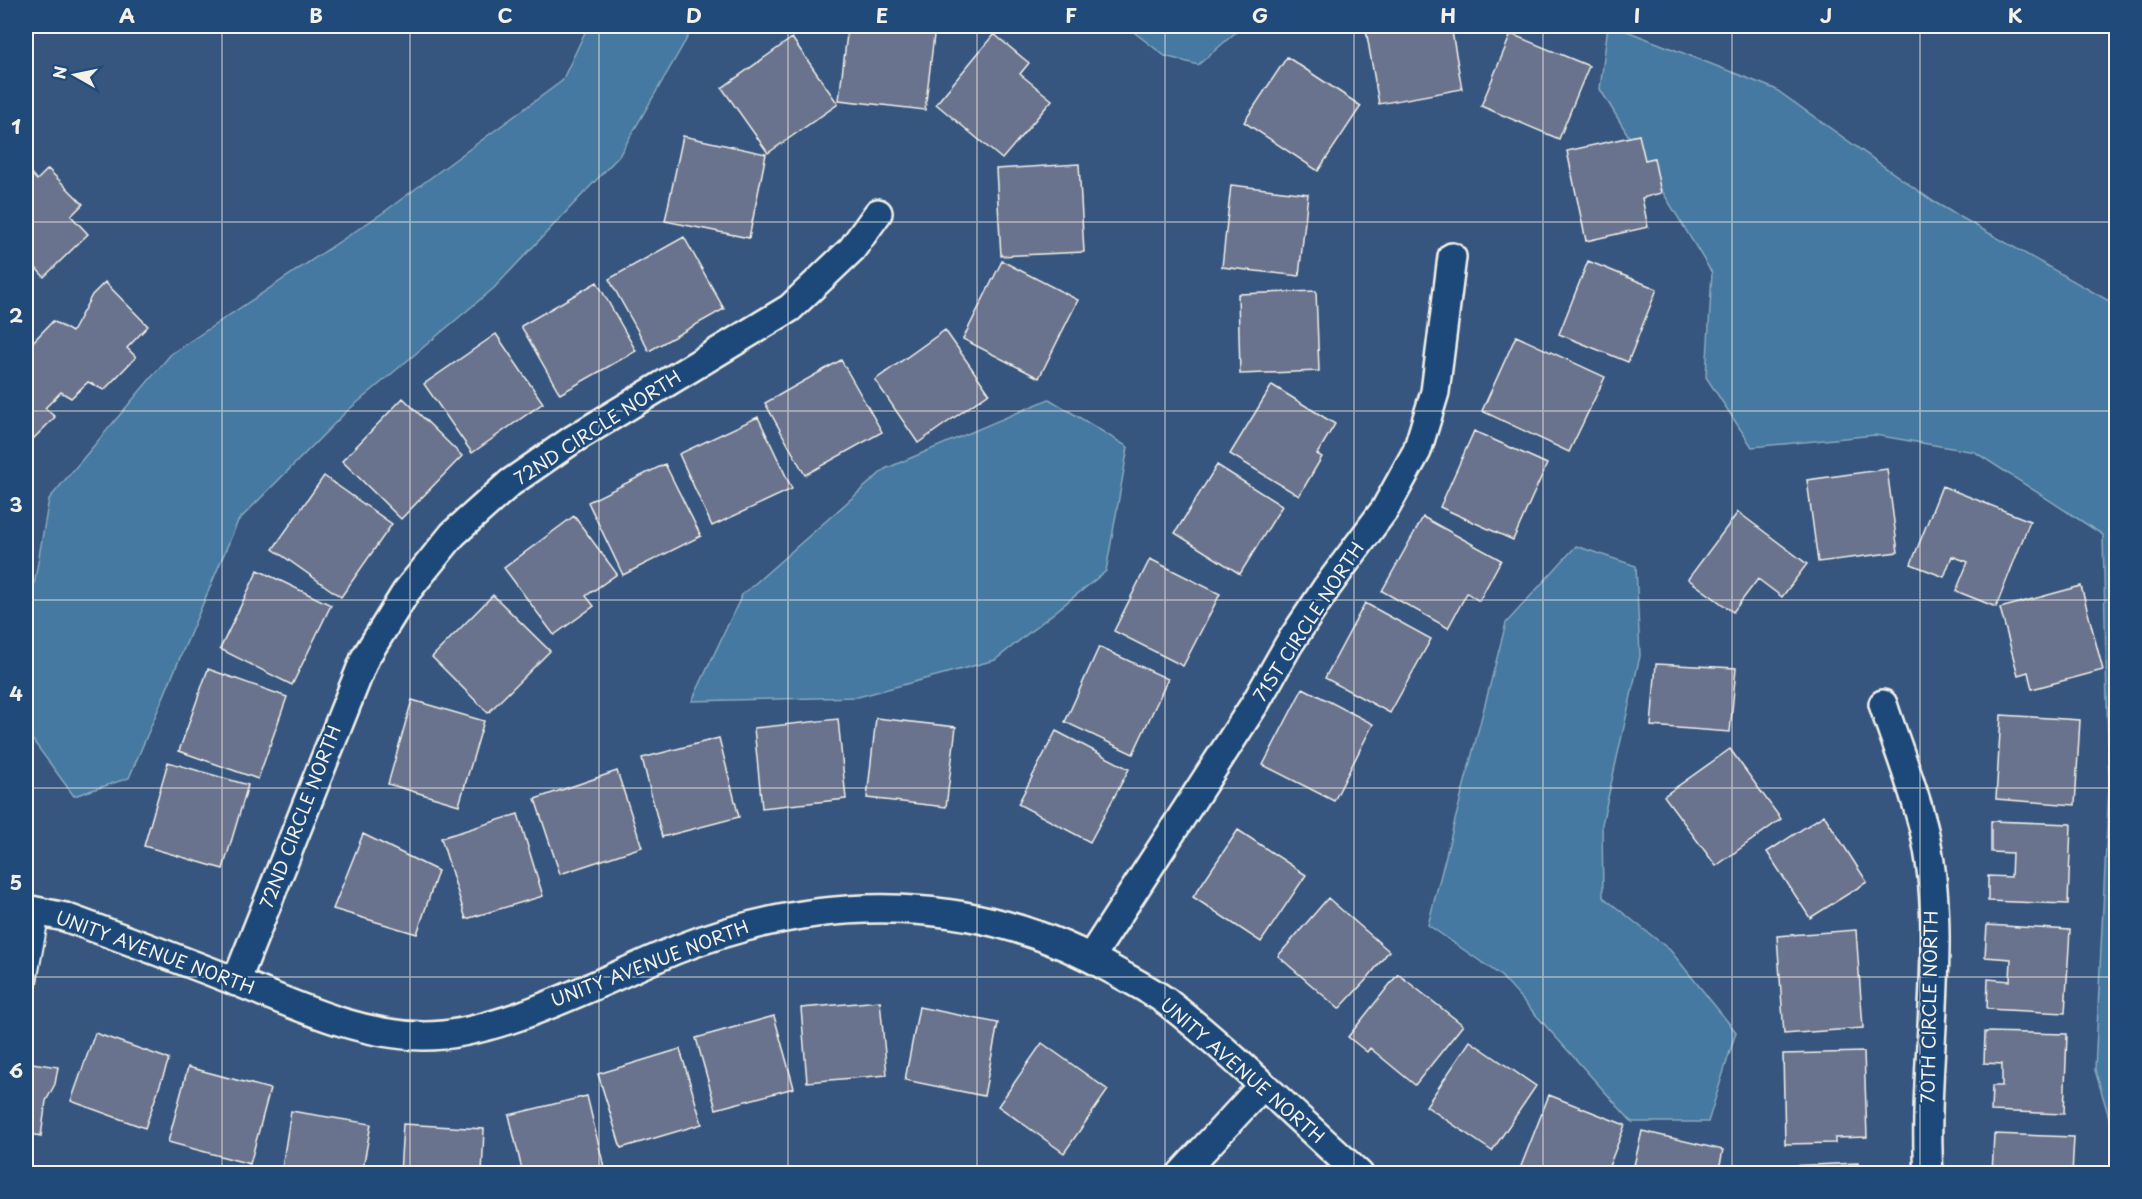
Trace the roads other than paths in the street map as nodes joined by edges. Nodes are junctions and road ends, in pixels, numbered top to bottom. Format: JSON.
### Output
{"nodes":[{"id":1,"x":878,"y":213,"type":"dead end"},
{"id":2,"x":1452,"y":257,"type":"dead end"},
{"id":3,"x":1883,"y":704,"type":"dead end"},
{"id":4,"x":34,"y":910,"type":"edge"},
{"id":5,"x":1091,"y":957,"type":"junction"},
{"id":6,"x":236,"y":982,"type":"junction"},
{"id":7,"x":26,"y":998,"type":"edge"},
{"id":8,"x":1262,"y":1086,"type":"junction"},
{"id":9,"x":1344,"y":1169,"type":"edge"},
{"id":10,"x":1181,"y":1173,"type":"edge"},
{"id":11,"x":1929,"y":1173,"type":"edge"}],
"edges":[{"from":1,"to":6,"type":"street","name":"72ND CIRCLE NORTH"},
{"from":2,"to":5,"type":"street","name":"71ST CIRCLE NORTH"},
{"from":3,"to":11,"type":"street","name":"70TH CIRCLE NORTH"},
{"from":4,"to":6,"type":"street","name":"UNITY AVENUE NORTH"},
{"from":4,"to":7,"type":"lane"},
{"from":5,"to":6,"type":"street","name":"UNITY AVENUE NORTH"},
{"from":5,"to":8,"type":"street","name":"UNITY AVENUE NORTH"},
{"from":8,"to":9,"type":"street","name":"UNITY AVENUE NORTH"},
{"from":8,"to":10,"type":"street"}]}
